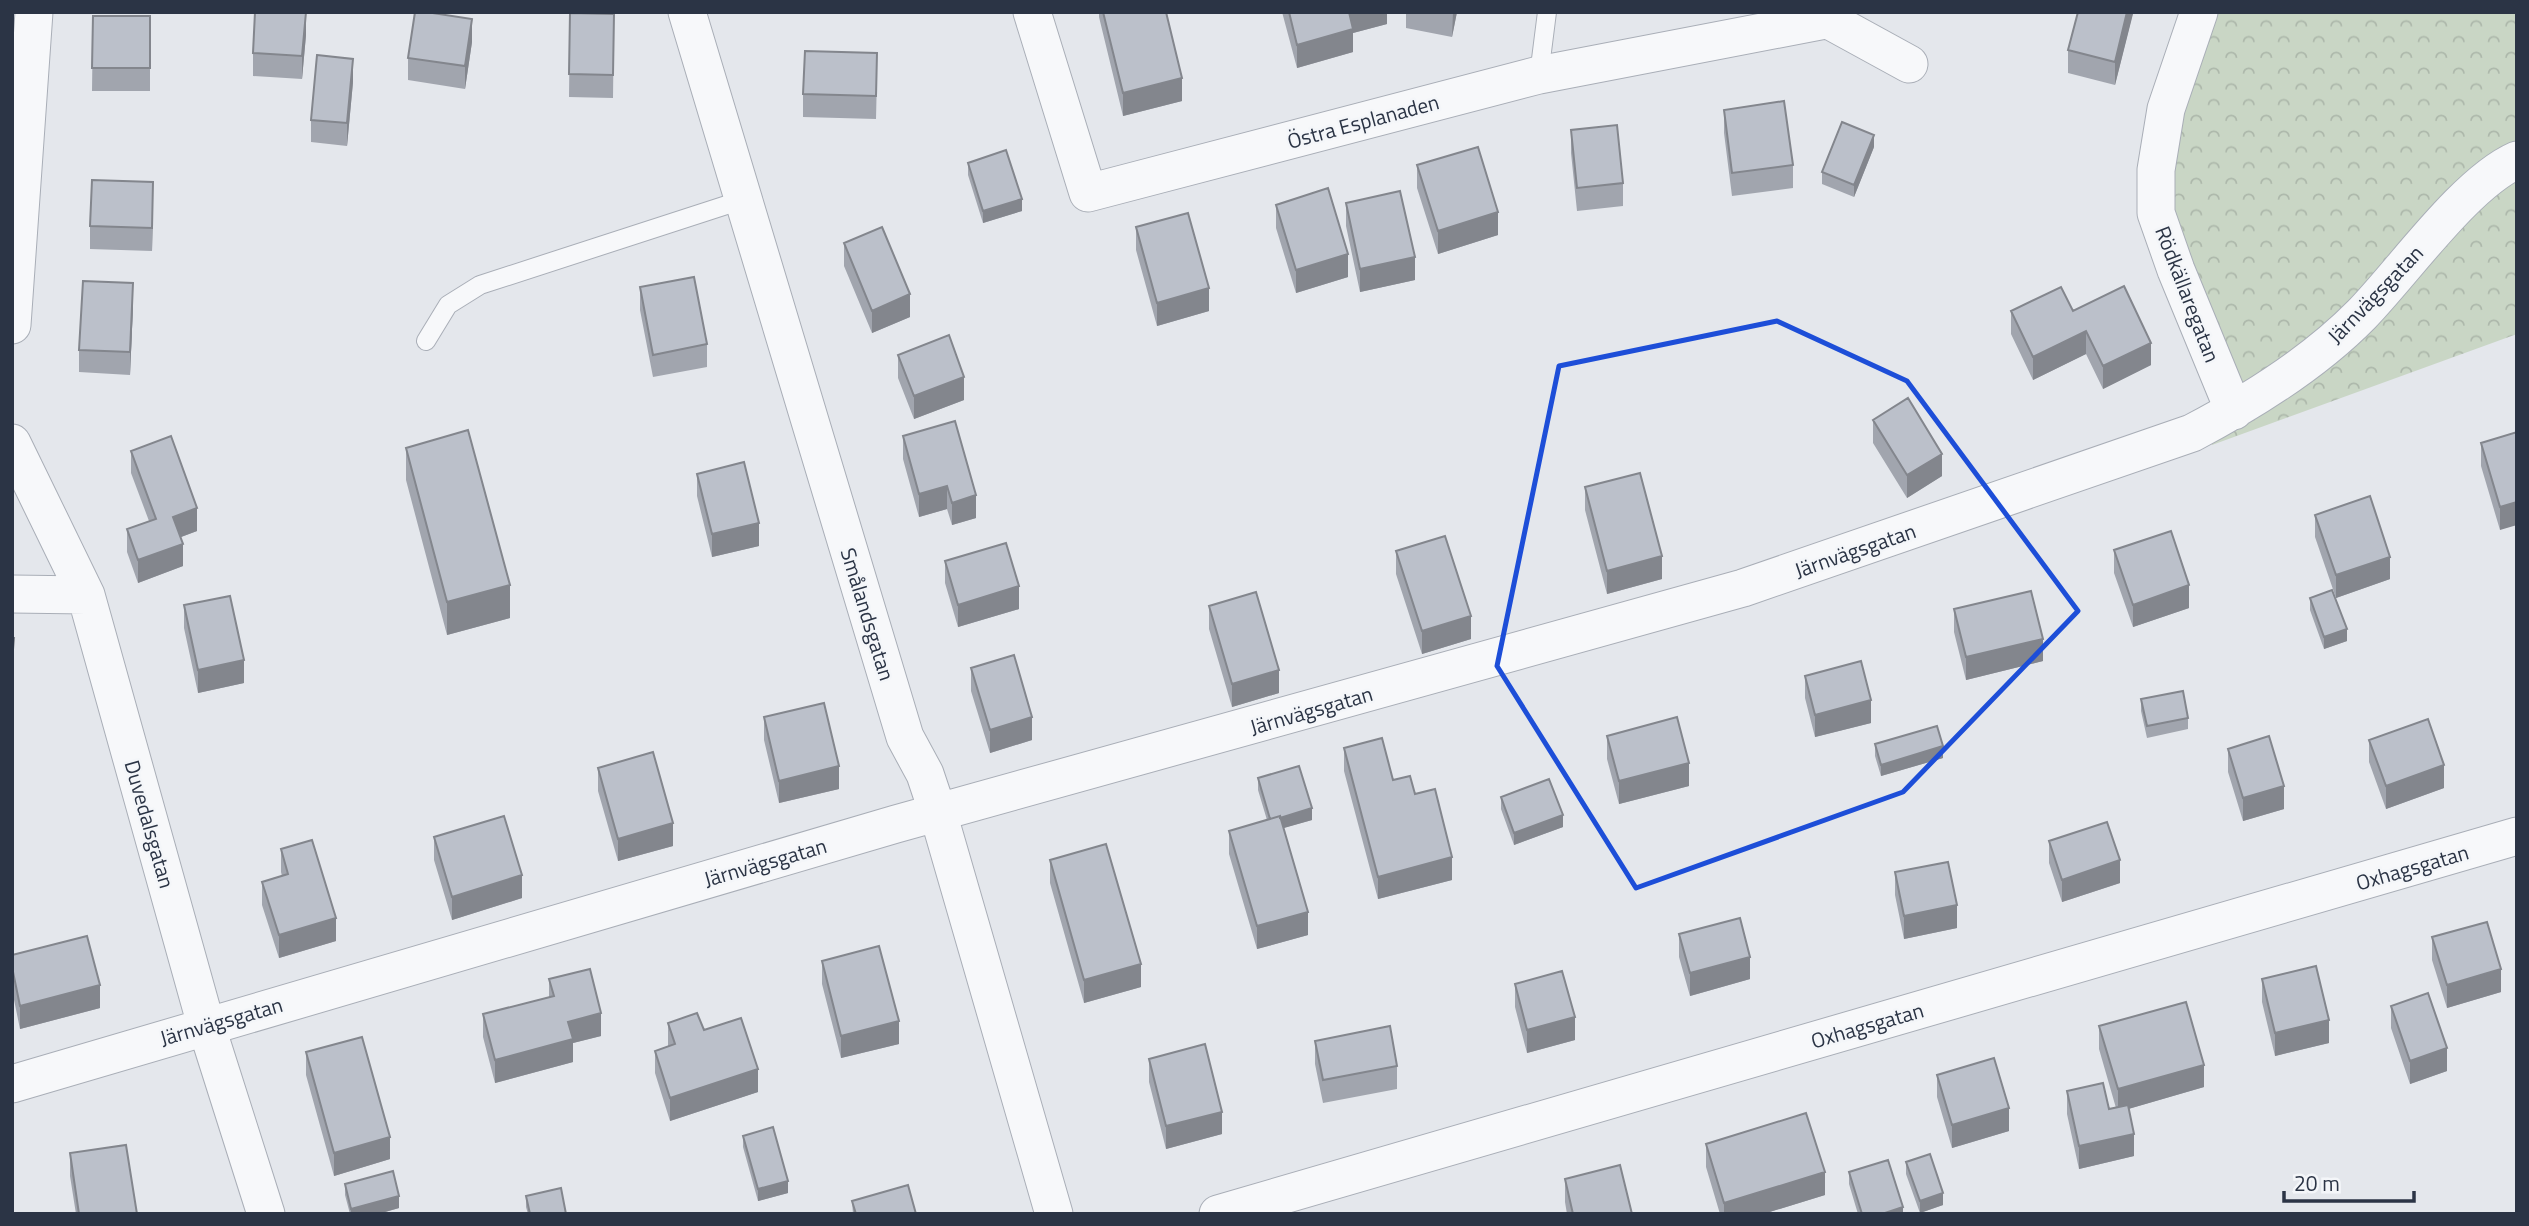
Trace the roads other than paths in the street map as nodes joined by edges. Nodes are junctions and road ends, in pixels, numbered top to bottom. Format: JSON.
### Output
{"nodes":[{"id":1,"x":34,"y":12,"type":"edge"},
{"id":2,"x":687,"y":12,"type":"edge"},
{"id":3,"x":1032,"y":12,"type":"edge"},
{"id":4,"x":1547,"y":12,"type":"edge"},
{"id":5,"x":2199,"y":12,"type":"edge"},
{"id":6,"x":1819,"y":16,"type":"edge"},
{"id":7,"x":1909,"y":64,"type":"dead end"},
{"id":8,"x":1539,"y":75,"type":"junction"},
{"id":9,"x":2517,"y":160,"type":"edge"},
{"id":10,"x":742,"y":200,"type":"junction"},
{"id":11,"x":12,"y":324,"type":"edge"},
{"id":12,"x":426,"y":341,"type":"dead end"},
{"id":13,"x":2234,"y":411,"type":"junction"},
{"id":14,"x":12,"y":443,"type":"edge"},
{"id":15,"x":12,"y":594,"type":"edge"},
{"id":16,"x":86,"y":595,"type":"junction"},
{"id":17,"x":938,"y":813,"type":"junction"},
{"id":18,"x":2517,"y":836,"type":"edge"},
{"id":19,"x":206,"y":1025,"type":"junction"},
{"id":20,"x":12,"y":1084,"type":"edge"},
{"id":21,"x":266,"y":1214,"type":"edge"},
{"id":22,"x":1054,"y":1214,"type":"edge"},
{"id":23,"x":1218,"y":1214,"type":"edge"}],
"edges":[{"from":1,"to":11,"type":"street"},
{"from":2,"to":10,"type":"street","name":"Smålandsgatan"},
{"from":3,"to":8,"type":"street","name":"Östra Esplanaden"},
{"from":4,"to":8,"type":"lane"},
{"from":5,"to":13,"type":"street","name":"Rödkällaregatan"},
{"from":6,"to":7,"type":"street"},
{"from":6,"to":8,"type":"street","name":"Östra Esplanaden"},
{"from":9,"to":13,"type":"street","name":"Järnvägsgatan"},
{"from":10,"to":12,"type":"lane"},
{"from":10,"to":17,"type":"street","name":"Smålandsgatan"},
{"from":13,"to":17,"type":"street","name":"Järnvägsgatan"},
{"from":14,"to":16,"type":"street","name":"Duvedalsgatan"},
{"from":15,"to":16,"type":"street"},
{"from":16,"to":19,"type":"street","name":"Duvedalsgatan"},
{"from":17,"to":19,"type":"street","name":"Järnvägsgatan"},
{"from":17,"to":22,"type":"street","name":"Smålandsgatan"},
{"from":18,"to":23,"type":"street","name":"Oxhagsgatan"},
{"from":19,"to":20,"type":"street","name":"Järnvägsgatan"},
{"from":19,"to":21,"type":"street","name":"Duvedalsgatan"}]}
